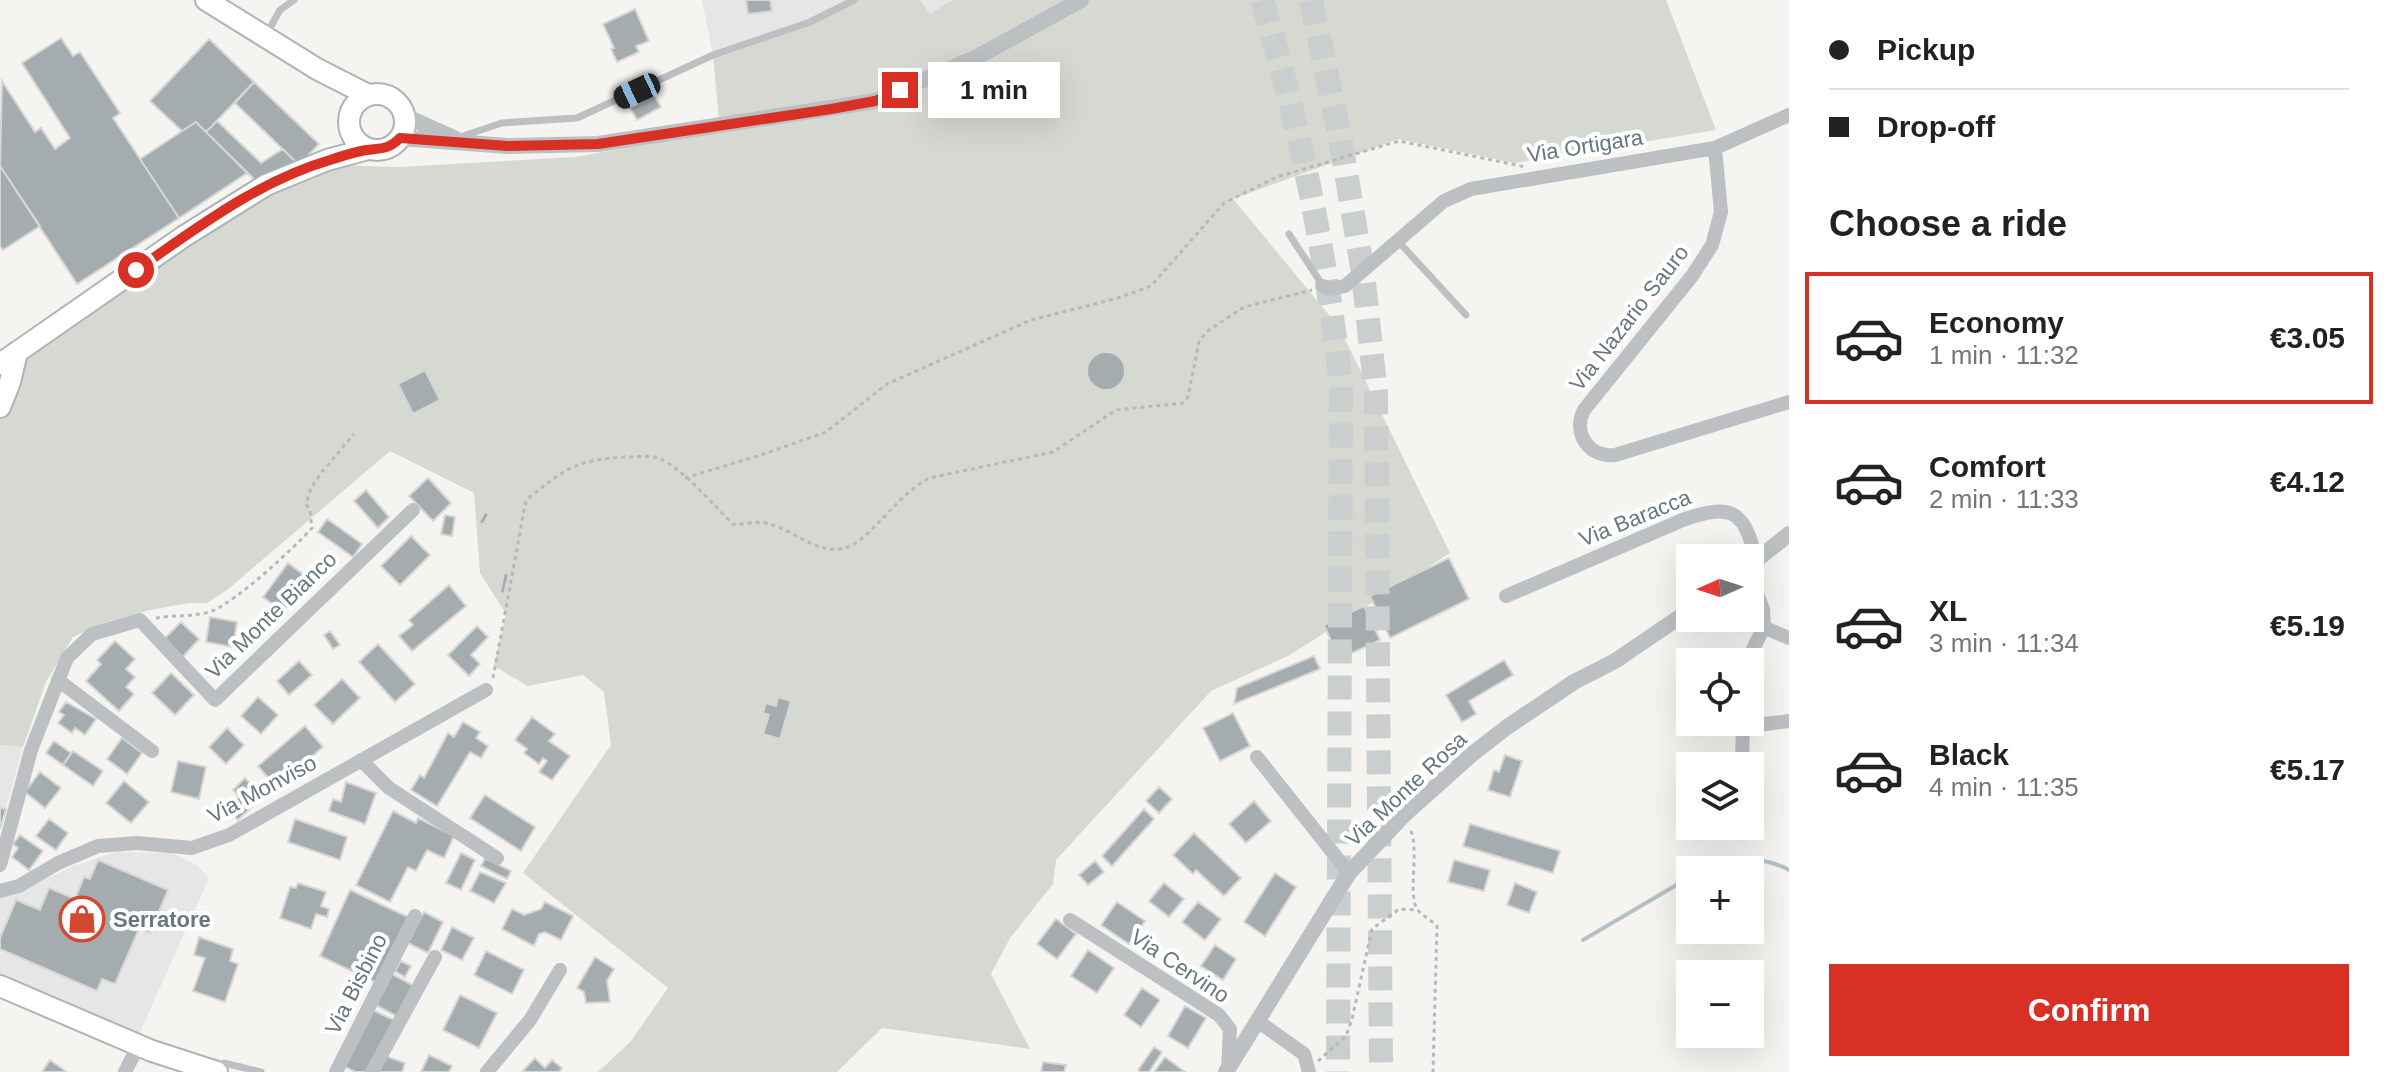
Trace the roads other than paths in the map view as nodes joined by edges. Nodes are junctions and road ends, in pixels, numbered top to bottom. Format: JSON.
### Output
{"nodes":[{"id":1,"x":206,"y":0,"type":"edge"},
{"id":2,"x":294,"y":0,"type":"edge"},
{"id":3,"x":854,"y":0,"type":"edge"},
{"id":4,"x":1081,"y":0,"type":"edge"},
{"id":5,"x":265,"y":36,"type":"junction"},
{"id":6,"x":317,"y":69,"type":"junction"},
{"id":7,"x":368,"y":95,"type":"junction"},
{"id":8,"x":1789,"y":115,"type":"edge"},
{"id":9,"x":405,"y":116,"type":"junction"},
{"id":10,"x":349,"y":127,"type":"junction"},
{"id":11,"x":400,"y":138,"type":"junction"},
{"id":12,"x":459,"y":140,"type":"junction"},
{"id":13,"x":1715,"y":148,"type":"junction"},
{"id":14,"x":368,"y":149,"type":"junction"},
{"id":15,"x":327,"y":160,"type":"junction"},
{"id":16,"x":1289,"y":234,"type":"dead end"},
{"id":17,"x":1397,"y":240,"type":"junction"},
{"id":18,"x":1323,"y":286,"type":"joint"},
{"id":19,"x":1466,"y":315,"type":"dead end"},
{"id":20,"x":17,"y":352,"type":"junction"},
{"id":21,"x":0,"y":364,"type":"edge"},
{"id":22,"x":1789,"y":402,"type":"edge"},
{"id":23,"x":0,"y":407,"type":"edge"},
{"id":24,"x":413,"y":510,"type":"dead end"},
{"id":25,"x":1789,"y":534,"type":"edge"},
{"id":26,"x":1751,"y":544,"type":"edge"},
{"id":27,"x":1764,"y":553,"type":"edge"},
{"id":28,"x":1506,"y":596,"type":"dead end"},
{"id":29,"x":1676,"y":620,"type":"edge"},
{"id":30,"x":1764,"y":627,"type":"edge"},
{"id":31,"x":1789,"y":638,"type":"edge"},
{"id":32,"x":58,"y":680,"type":"junction"},
{"id":33,"x":486,"y":690,"type":"road end"},
{"id":34,"x":1789,"y":721,"type":"edge"},
{"id":35,"x":1764,"y":723,"type":"edge"},
{"id":36,"x":152,"y":751,"type":"dead end"},
{"id":37,"x":1257,"y":757,"type":"dead end"},
{"id":38,"x":361,"y":760,"type":"junction"},
{"id":39,"x":497,"y":858,"type":"dead end"},
{"id":40,"x":0,"y":865,"type":"edge"},
{"id":41,"x":1349,"y":873,"type":"junction"},
{"id":42,"x":0,"y":891,"type":"edge"},
{"id":43,"x":415,"y":916,"type":"dead end"},
{"id":44,"x":1070,"y":920,"type":"dead end"},
{"id":45,"x":435,"y":957,"type":"dead end"},
{"id":46,"x":560,"y":970,"type":"dead end"},
{"id":47,"x":0,"y":986,"type":"edge"},
{"id":48,"x":0,"y":1000,"type":"edge"},
{"id":49,"x":1259,"y":1022,"type":"junction"},
{"id":50,"x":129,"y":1064,"type":"edge"},
{"id":51,"x":185,"y":1068,"type":"edge"},
{"id":52,"x":1227,"y":1070,"type":"edge"},
{"id":53,"x":1309,"y":1070,"type":"edge"},
{"id":54,"x":216,"y":1072,"type":"edge"},
{"id":55,"x":261,"y":1072,"type":"edge"},
{"id":56,"x":336,"y":1072,"type":"edge"},
{"id":57,"x":372,"y":1072,"type":"edge"},
{"id":58,"x":487,"y":1072,"type":"edge"}],
"edges":[{"from":1,"to":5,"type":"main road"},
{"from":2,"to":5,"type":"lane"},
{"from":3,"to":12,"type":"lane"},
{"from":4,"to":12,"type":"street"},
{"from":5,"to":6,"type":"main road"},
{"from":6,"to":7,"type":"main road"},
{"from":6,"to":10,"type":"main road"},
{"from":7,"to":9,"type":"main road"},
{"from":7,"to":10,"type":"main road"},
{"from":8,"to":13,"type":"street","name":"Via Ortigara"},
{"from":9,"to":11,"type":"main road"},
{"from":9,"to":12,"type":"street"},
{"from":10,"to":14,"type":"main road"},
{"from":10,"to":15,"type":"main road"},
{"from":11,"to":12,"type":"street"},
{"from":11,"to":14,"type":"main road"},
{"from":13,"to":17,"type":"street","name":"Via Ortigara"},
{"from":13,"to":22,"type":"street","name":"Via Nazario Sauro"},
{"from":14,"to":15,"type":"main road"},
{"from":15,"to":20,"type":"main road"},
{"from":16,"to":18,"type":"lane"},
{"from":17,"to":18,"type":"street","name":"Via Ortigara"},
{"from":17,"to":19,"type":"lane"},
{"from":20,"to":21,"type":"main road"},
{"from":20,"to":23,"type":"main road"},
{"from":24,"to":32,"type":"street","name":"Via Monte Bianco"},
{"from":25,"to":27,"type":"street"},
{"from":26,"to":28,"type":"street","name":"Via Baracca"},
{"from":29,"to":41,"type":"street","name":"Via Monte Rosa"},
{"from":30,"to":31,"type":"street"},
{"from":32,"to":36,"type":"street"},
{"from":32,"to":40,"type":"street"},
{"from":33,"to":38,"type":"street","name":"Via Monviso"},
{"from":34,"to":35,"type":"street"},
{"from":37,"to":41,"type":"street"},
{"from":38,"to":39,"type":"street"},
{"from":38,"to":42,"type":"street","name":"Via Monviso"},
{"from":41,"to":49,"type":"street","name":"Via Monte Rosa"},
{"from":43,"to":56,"type":"street","name":"Via Bisbino"},
{"from":44,"to":52,"type":"street","name":"Via Cervino"},
{"from":45,"to":57,"type":"street"},
{"from":46,"to":58,"type":"street"},
{"from":47,"to":51,"type":"main road"},
{"from":48,"to":50,"type":"main road"},
{"from":49,"to":52,"type":"street","name":"Via Monte Rosa"},
{"from":49,"to":53,"type":"street"},
{"from":50,"to":51,"type":"main road"},
{"from":51,"to":54,"type":"main road"},
{"from":54,"to":55,"type":"lane"}]}
